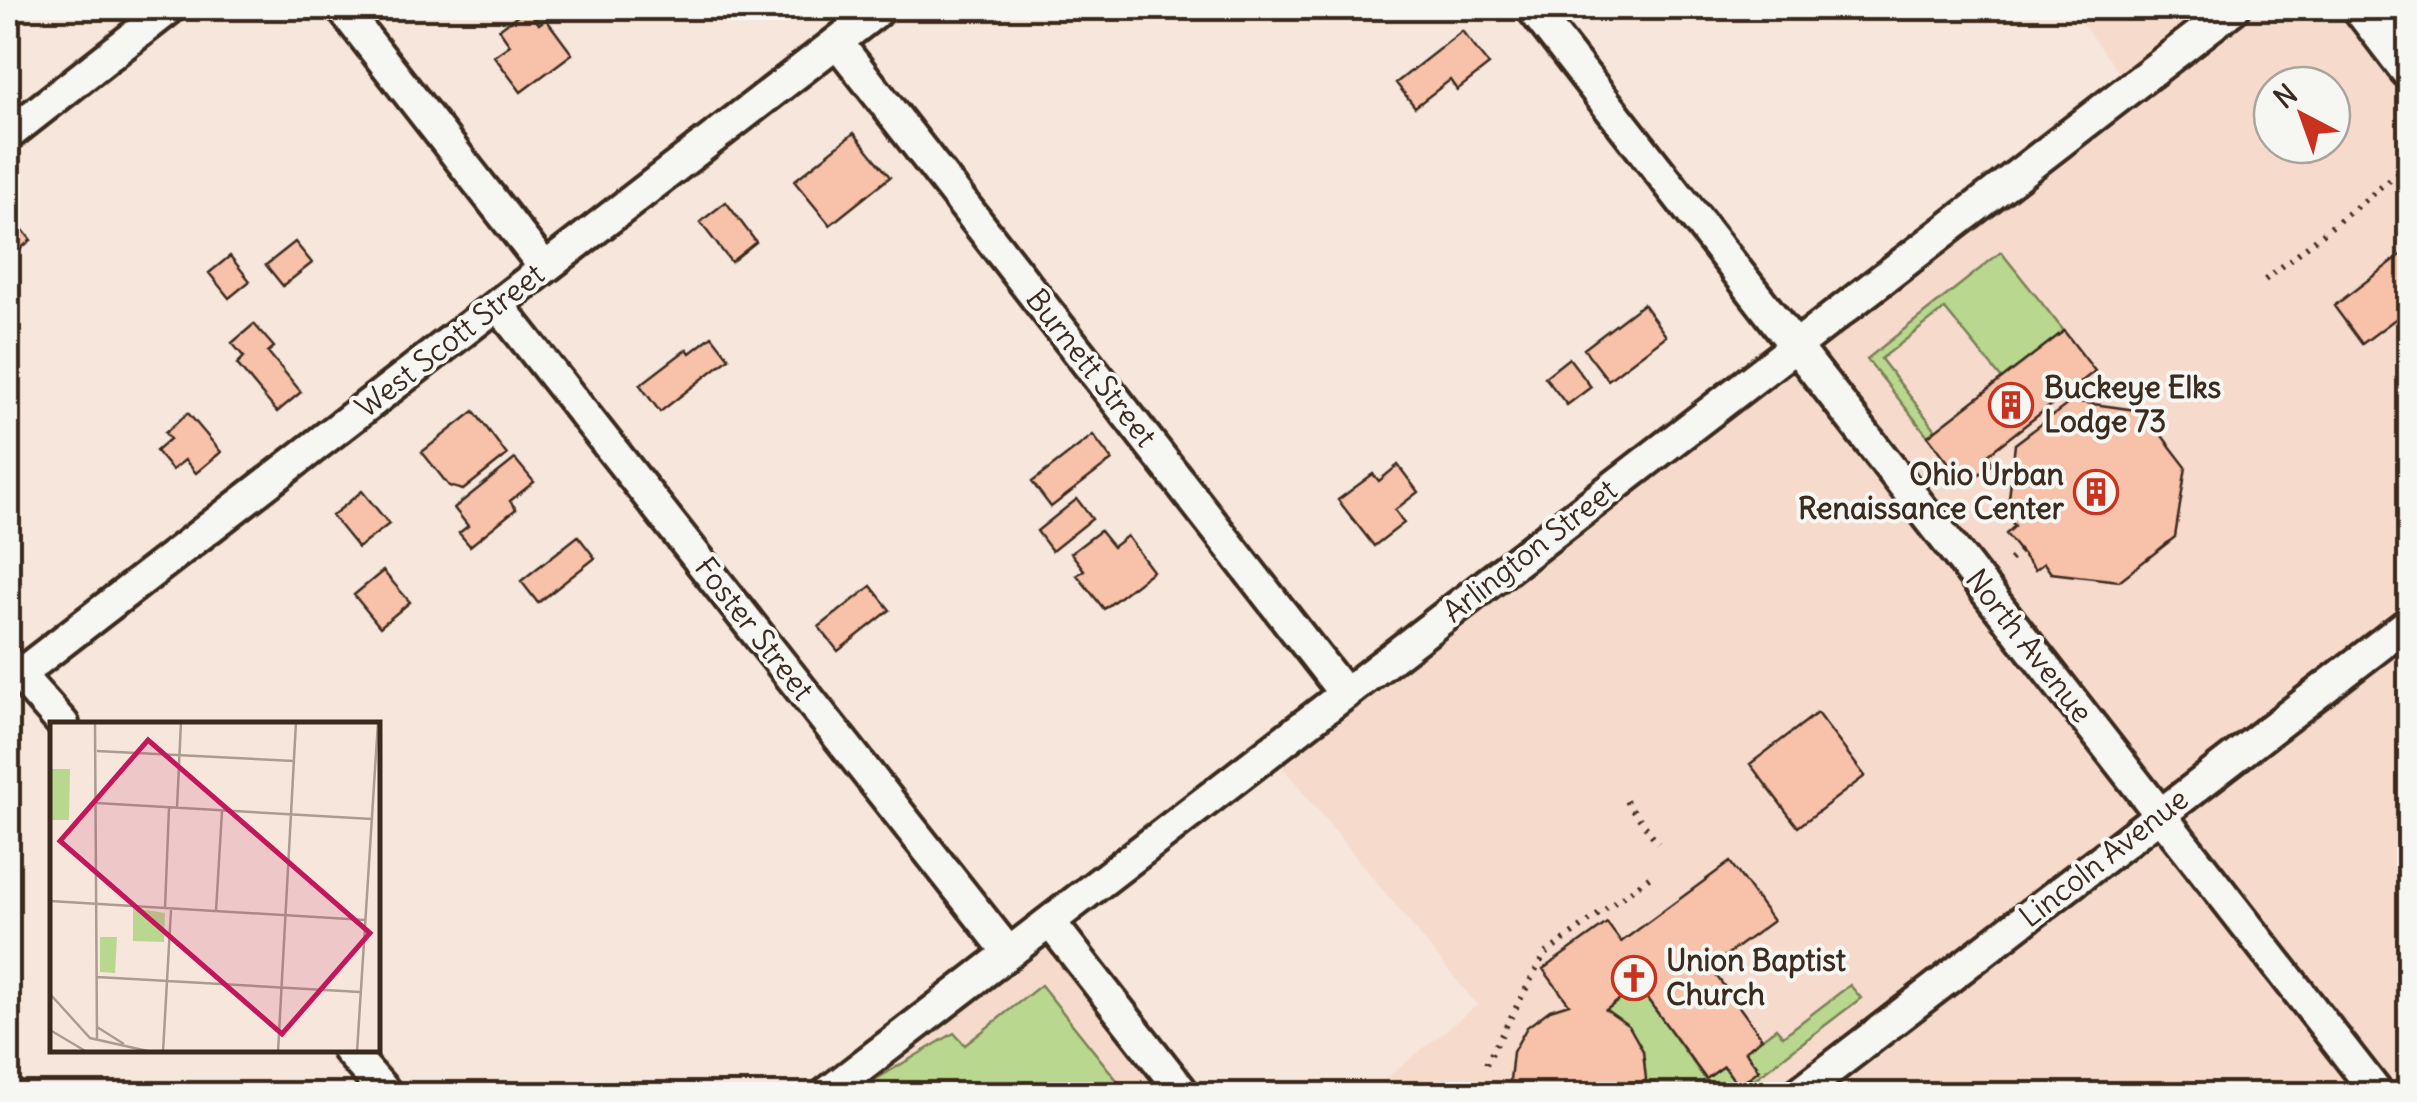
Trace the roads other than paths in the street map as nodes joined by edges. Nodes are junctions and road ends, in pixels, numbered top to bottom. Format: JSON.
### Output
{"nodes":[{"id":1,"x":170,"y":8,"type":"edge"},
{"id":2,"x":342,"y":8,"type":"edge"},
{"id":3,"x":882,"y":8,"type":"edge"},
{"id":4,"x":1532,"y":8,"type":"edge"},
{"id":5,"x":2234,"y":8,"type":"edge"},
{"id":6,"x":2364,"y":8,"type":"edge"},
{"id":7,"x":837,"y":42,"type":"junction"},
{"id":8,"x":2410,"y":68,"type":"edge"},
{"id":9,"x":8,"y":135,"type":"edge"},
{"id":10,"x":545,"y":268,"type":"junction"},
{"id":11,"x":498,"y":305,"type":"junction"},
{"id":12,"x":1796,"y":346,"type":"junction"},
{"id":13,"x":2410,"y":622,"type":"edge"},
{"id":14,"x":14,"y":668,"type":"edge"},
{"id":15,"x":1346,"y":694,"type":"junction"},
{"id":16,"x":60,"y":722,"type":"edge"},
{"id":17,"x":2160,"y":814,"type":"junction"},
{"id":18,"x":1050,"y":922,"type":"junction"},
{"id":19,"x":1009,"y":953,"type":"junction"},
{"id":20,"x":350,"y":1052,"type":"edge"},
{"id":21,"x":387,"y":1094,"type":"edge"},
{"id":22,"x":826,"y":1094,"type":"edge"},
{"id":23,"x":1184,"y":1094,"type":"edge"},
{"id":24,"x":1798,"y":1094,"type":"edge"},
{"id":25,"x":2378,"y":1094,"type":"edge"}],
"edges":[{"from":1,"to":9,"type":"street"},
{"from":2,"to":10,"type":"street"},
{"from":3,"to":7,"type":"street","name":"West Scott Street"},
{"from":4,"to":12,"type":"street","name":"North Avenue"},
{"from":5,"to":12,"type":"street","name":"Arlington Street"},
{"from":6,"to":8,"type":"main road"},
{"from":7,"to":10,"type":"street","name":"West Scott Street"},
{"from":7,"to":15,"type":"street","name":"Burnett Street"},
{"from":10,"to":11,"type":"street","name":"West Scott Street"},
{"from":11,"to":14,"type":"street","name":"West Scott Street"},
{"from":11,"to":19,"type":"street","name":"Foster Street"},
{"from":12,"to":15,"type":"street","name":"Arlington Street"},
{"from":12,"to":17,"type":"street","name":"North Avenue"},
{"from":13,"to":17,"type":"street","name":"Lincoln Avenue"},
{"from":14,"to":16,"type":"street"},
{"from":15,"to":18,"type":"street","name":"Arlington Street"},
{"from":17,"to":24,"type":"street","name":"Lincoln Avenue"},
{"from":17,"to":25,"type":"street","name":"North Avenue"},
{"from":18,"to":19,"type":"street","name":"Arlington Street"},
{"from":18,"to":23,"type":"street"},
{"from":19,"to":22,"type":"street","name":"Arlington Street"},
{"from":20,"to":21,"type":"street"}]}
